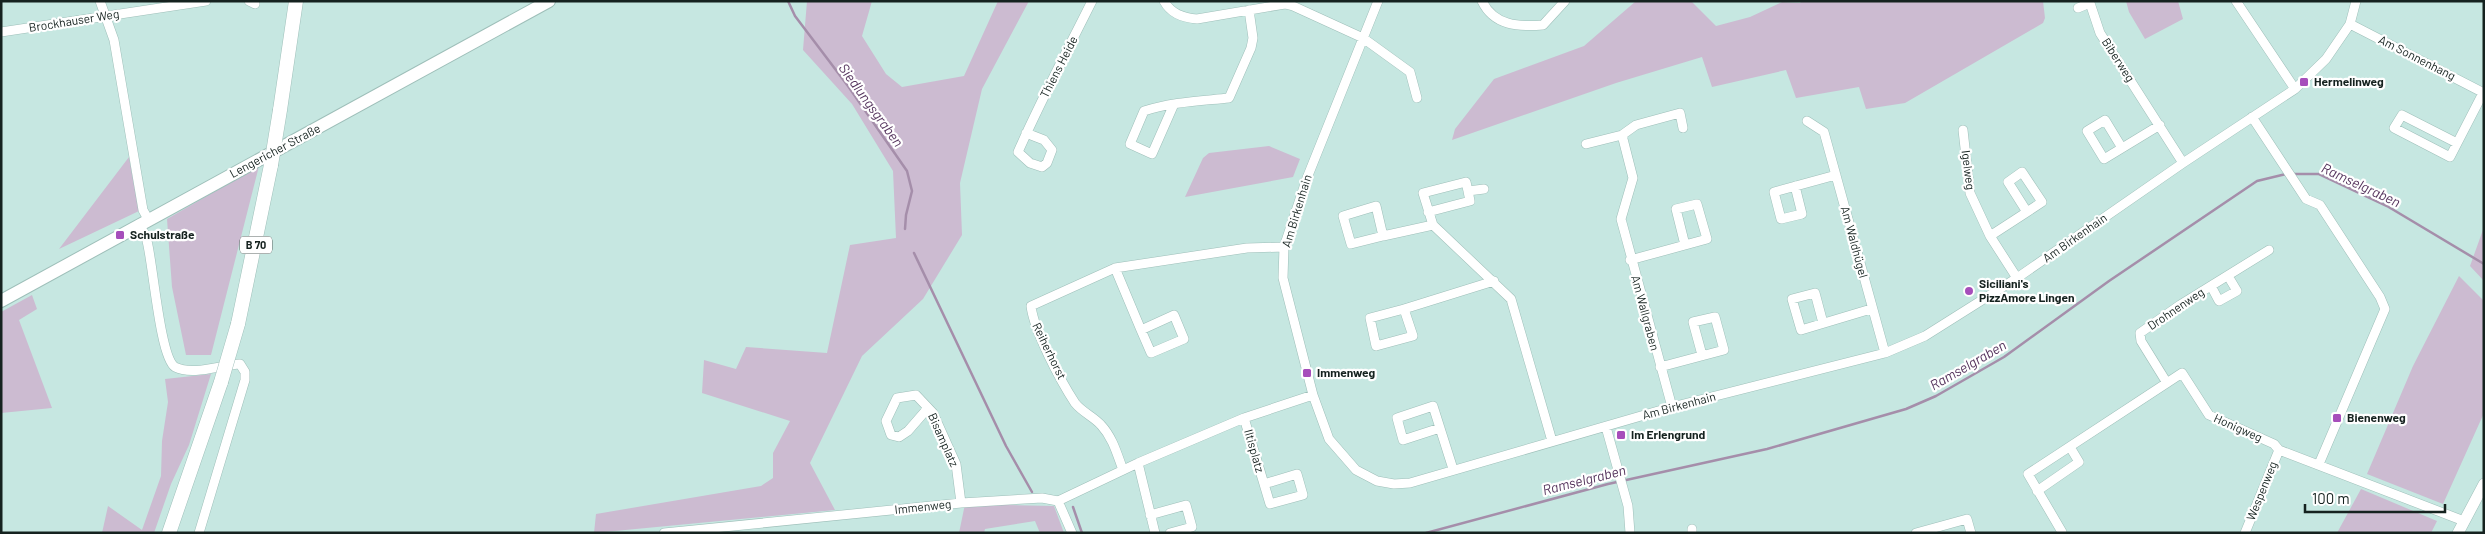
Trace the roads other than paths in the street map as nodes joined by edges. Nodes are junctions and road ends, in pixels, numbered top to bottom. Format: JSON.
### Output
{"nodes":[{"id":1,"x":100,"y":1,"type":"edge"},
{"id":2,"x":206,"y":1,"type":"edge"},
{"id":3,"x":296,"y":1,"type":"edge"},
{"id":4,"x":548,"y":1,"type":"edge"},
{"id":5,"x":1092,"y":1,"type":"edge"},
{"id":6,"x":1164,"y":1,"type":"edge"},
{"id":7,"x":1378,"y":1,"type":"edge"},
{"id":8,"x":1482,"y":1,"type":"edge"},
{"id":9,"x":1565,"y":1,"type":"edge"},
{"id":10,"x":2236,"y":1,"type":"edge"},
{"id":11,"x":2356,"y":1,"type":"edge"},
{"id":12,"x":2078,"y":8,"type":"dead end"},
{"id":13,"x":1249,"y":10,"type":"junction"},
{"id":14,"x":104,"y":16,"type":"junction"},
{"id":15,"x":2350,"y":24,"type":"junction"},
{"id":16,"x":1,"y":32,"type":"edge"},
{"id":17,"x":1363,"y":38,"type":"junction"},
{"id":18,"x":2295,"y":89,"type":"junction"},
{"id":19,"x":2483,"y":93,"type":"edge"},
{"id":20,"x":1417,"y":98,"type":"dead end"},
{"id":21,"x":1174,"y":104,"type":"junction"},
{"id":22,"x":2252,"y":117,"type":"junction"},
{"id":23,"x":1807,"y":121,"type":"dead end"},
{"id":24,"x":2160,"y":125,"type":"junction"},
{"id":25,"x":1683,"y":128,"type":"dead end"},
{"id":26,"x":1963,"y":130,"type":"dead end"},
{"id":27,"x":1026,"y":133,"type":"dead end"},
{"id":28,"x":1622,"y":136,"type":"junction"},
{"id":29,"x":2457,"y":143,"type":"junction"},
{"id":30,"x":1586,"y":144,"type":"dead end"},
{"id":31,"x":2122,"y":148,"type":"dead end"},
{"id":32,"x":2183,"y":163,"type":"junction"},
{"id":33,"x":1836,"y":175,"type":"junction"},
{"id":34,"x":1795,"y":186,"type":"dead end"},
{"id":35,"x":1484,"y":189,"type":"dead end"},
{"id":36,"x":1468,"y":191,"type":"junction"},
{"id":37,"x":1428,"y":212,"type":"junction"},
{"id":38,"x":2028,"y":212,"type":"dead end"},
{"id":39,"x":144,"y":222,"type":"junction"},
{"id":40,"x":1433,"y":225,"type":"junction"},
{"id":41,"x":1383,"y":236,"type":"junction"},
{"id":42,"x":1990,"y":236,"type":"junction"},
{"id":43,"x":1685,"y":245,"type":"junction"},
{"id":44,"x":1284,"y":247,"type":"junction"},
{"id":45,"x":2269,"y":250,"type":"dead end"},
{"id":46,"x":1630,"y":260,"type":"junction"},
{"id":47,"x":1114,"y":268,"type":"junction"},
{"id":48,"x":2228,"y":276,"type":"junction"},
{"id":49,"x":2017,"y":278,"type":"junction"},
{"id":50,"x":1494,"y":281,"type":"junction"},
{"id":51,"x":2211,"y":286,"type":"junction"},
{"id":52,"x":1,"y":301,"type":"edge"},
{"id":53,"x":1404,"y":309,"type":"junction"},
{"id":54,"x":1872,"y":309,"type":"junction"},
{"id":55,"x":1823,"y":323,"type":"junction"},
{"id":56,"x":1141,"y":330,"type":"junction"},
{"id":57,"x":1885,"y":353,"type":"junction"},
{"id":58,"x":1702,"y":355,"type":"junction"},
{"id":59,"x":1660,"y":367,"type":"junction"},
{"id":60,"x":2168,"y":383,"type":"junction"},
{"id":61,"x":1313,"y":395,"type":"junction"},
{"id":62,"x":1672,"y":407,"type":"junction"},
{"id":63,"x":928,"y":408,"type":"junction"},
{"id":64,"x":1244,"y":418,"type":"junction"},
{"id":65,"x":1606,"y":426,"type":"junction"},
{"id":66,"x":1440,"y":428,"type":"junction"},
{"id":67,"x":1552,"y":441,"type":"junction"},
{"id":68,"x":2070,"y":448,"type":"junction"},
{"id":69,"x":2279,"y":450,"type":"junction"},
{"id":70,"x":1138,"y":463,"type":"junction"},
{"id":71,"x":2319,"y":464,"type":"junction"},
{"id":72,"x":1453,"y":469,"type":"junction"},
{"id":73,"x":1123,"y":470,"type":"junction"},
{"id":74,"x":1264,"y":484,"type":"junction"},
{"id":75,"x":2484,"y":484,"type":"edge"},
{"id":76,"x":2036,"y":491,"type":"junction"},
{"id":77,"x":1058,"y":501,"type":"junction"},
{"id":78,"x":962,"y":503,"type":"junction"},
{"id":79,"x":1150,"y":515,"type":"junction"},
{"id":80,"x":2464,"y":521,"type":"junction"},
{"id":81,"x":760,"y":523,"type":"junction"},
{"id":82,"x":1927,"y":531,"type":"edge"},
{"id":83,"x":2062,"y":532,"type":"edge"},
{"id":84,"x":169,"y":533,"type":"edge"},
{"id":85,"x":199,"y":533,"type":"edge"},
{"id":86,"x":664,"y":533,"type":"edge"},
{"id":87,"x":753,"y":533,"type":"edge"},
{"id":88,"x":1072,"y":533,"type":"edge"},
{"id":89,"x":1155,"y":533,"type":"edge"},
{"id":90,"x":1170,"y":533,"type":"edge"},
{"id":91,"x":1630,"y":533,"type":"edge"},
{"id":92,"x":1916,"y":533,"type":"edge"},
{"id":93,"x":1971,"y":533,"type":"edge"},
{"id":94,"x":2245,"y":533,"type":"edge"},
{"id":95,"x":2458,"y":533,"type":"edge"}],
"edges":[{"from":1,"to":14,"type":"street"},
{"from":2,"to":14,"type":"street","name":"Brockhauser Weg"},
{"from":3,"to":84,"type":"main road","number":"B 70","bridge":true},
{"from":4,"to":39,"type":"main road","name":"Lengericher Straße"},
{"from":5,"to":27,"type":"street","name":"Thiens Heide"},
{"from":6,"to":13,"type":"street"},
{"from":7,"to":17,"type":"street","name":"Am Birkenhain"},
{"from":8,"to":9,"type":"street"},
{"from":10,"to":18,"type":"street"},
{"from":11,"to":15,"type":"street","name":"Am Birkenhain"},
{"from":12,"to":24,"type":"street","name":"Biberweg"},
{"from":13,"to":17,"type":"street"},
{"from":13,"to":21,"type":"street"},
{"from":14,"to":16,"type":"street","name":"Brockhauser Weg"},
{"from":14,"to":39,"type":"street"},
{"from":15,"to":18,"type":"street","name":"Am Birkenhain"},
{"from":15,"to":19,"type":"street","name":"Am Sonnenhang"},
{"from":17,"to":20,"type":"street"},
{"from":17,"to":44,"type":"street","name":"Am Birkenhain"},
{"from":18,"to":22,"type":"street","name":"Am Birkenhain"},
{"from":19,"to":29,"type":"street","name":"Am Sonnenhang"},
{"from":21,"to":21,"type":"street"},
{"from":22,"to":32,"type":"street","name":"Am Birkenhain"},
{"from":22,"to":71,"type":"street"},
{"from":23,"to":33,"type":"street","name":"Am Waldhügel"},
{"from":24,"to":31,"type":"street"},
{"from":24,"to":32,"type":"street","name":"Biberweg"},
{"from":25,"to":28,"type":"street"},
{"from":26,"to":42,"type":"street","name":"Igelweg"},
{"from":28,"to":30,"type":"street"},
{"from":28,"to":46,"type":"street","name":"Am Wallgraben"},
{"from":29,"to":29,"type":"street"},
{"from":32,"to":49,"type":"street","name":"Am Birkenhain"},
{"from":33,"to":34,"type":"street"},
{"from":33,"to":54,"type":"street","name":"Am Waldhügel"},
{"from":35,"to":36,"type":"street"},
{"from":36,"to":37,"type":"street"},
{"from":36,"to":37,"type":"street"},
{"from":37,"to":40,"type":"street"},
{"from":38,"to":42,"type":"street"},
{"from":39,"to":52,"type":"main road","name":"Lengericher Straße"},
{"from":39,"to":85,"type":"street"},
{"from":40,"to":41,"type":"street"},
{"from":40,"to":50,"type":"street"},
{"from":41,"to":41,"type":"street"},
{"from":42,"to":49,"type":"street","name":"Igelweg"},
{"from":43,"to":43,"type":"street","name":"Am Wallgraben"},
{"from":43,"to":46,"type":"street","name":"Am Wallgraben"},
{"from":44,"to":47,"type":"street","name":"Reiherhorst"},
{"from":44,"to":61,"type":"street","name":"Am Birkenhain"},
{"from":45,"to":48,"type":"street","name":"Drohnenweg"},
{"from":46,"to":59,"type":"street","name":"Am Wallgraben"},
{"from":47,"to":56,"type":"street"},
{"from":47,"to":73,"type":"street","name":"Reiherhorst"},
{"from":48,"to":51,"type":"street","name":"Drohnenweg"},
{"from":48,"to":51,"type":"street","name":"Drohnenweg"},
{"from":49,"to":57,"type":"street","name":"Am Birkenhain"},
{"from":50,"to":53,"type":"street"},
{"from":50,"to":67,"type":"street"},
{"from":51,"to":60,"type":"street","name":"Drohnenweg"},
{"from":53,"to":53,"type":"street"},
{"from":54,"to":55,"type":"street"},
{"from":54,"to":57,"type":"street","name":"Am Waldhügel"},
{"from":55,"to":55,"type":"street"},
{"from":56,"to":56,"type":"street"},
{"from":57,"to":62,"type":"street","name":"Am Birkenhain"},
{"from":58,"to":58,"type":"street","name":"Am Wallgraben"},
{"from":58,"to":59,"type":"street","name":"Am Wallgraben"},
{"from":59,"to":62,"type":"street","name":"Am Wallgraben"},
{"from":60,"to":68,"type":"street","name":"Honigweg"},
{"from":60,"to":69,"type":"street","name":"Honigweg"},
{"from":61,"to":64,"type":"street"},
{"from":61,"to":72,"type":"street","name":"Am Birkenhain"},
{"from":62,"to":65,"type":"street","name":"Am Birkenhain"},
{"from":63,"to":63,"type":"street","name":"Bisamplatz"},
{"from":63,"to":78,"type":"street","name":"Bisamplatz"},
{"from":64,"to":70,"type":"street"},
{"from":64,"to":74,"type":"street","name":"Iltisplatz"},
{"from":65,"to":67,"type":"street","name":"Am Birkenhain"},
{"from":65,"to":91,"type":"street"},
{"from":66,"to":66,"type":"street"},
{"from":66,"to":72,"type":"street"},
{"from":67,"to":72,"type":"street","name":"Am Birkenhain"},
{"from":68,"to":76,"type":"street","name":"Honigweg"},
{"from":68,"to":76,"type":"street"},
{"from":69,"to":71,"type":"street","name":"Honigweg"},
{"from":69,"to":94,"type":"street","name":"Wespenweg"},
{"from":70,"to":73,"type":"street"},
{"from":70,"to":79,"type":"street"},
{"from":71,"to":80,"type":"street","name":"Honigweg"},
{"from":73,"to":77,"type":"street"},
{"from":74,"to":74,"type":"street","name":"Iltisplatz"},
{"from":75,"to":80,"type":"street"},
{"from":76,"to":83,"type":"street","name":"Honigweg"},
{"from":77,"to":78,"type":"street","name":"Immenweg"},
{"from":77,"to":88,"type":"street"},
{"from":78,"to":81,"type":"street","name":"Immenweg"},
{"from":79,"to":89,"type":"street"},
{"from":79,"to":90,"type":"street"},
{"from":80,"to":95,"type":"street"},
{"from":81,"to":86,"type":"street","name":"Immenweg"},
{"from":81,"to":87,"type":"street"},
{"from":82,"to":92,"type":"street"},
{"from":82,"to":93,"type":"street"}]}
